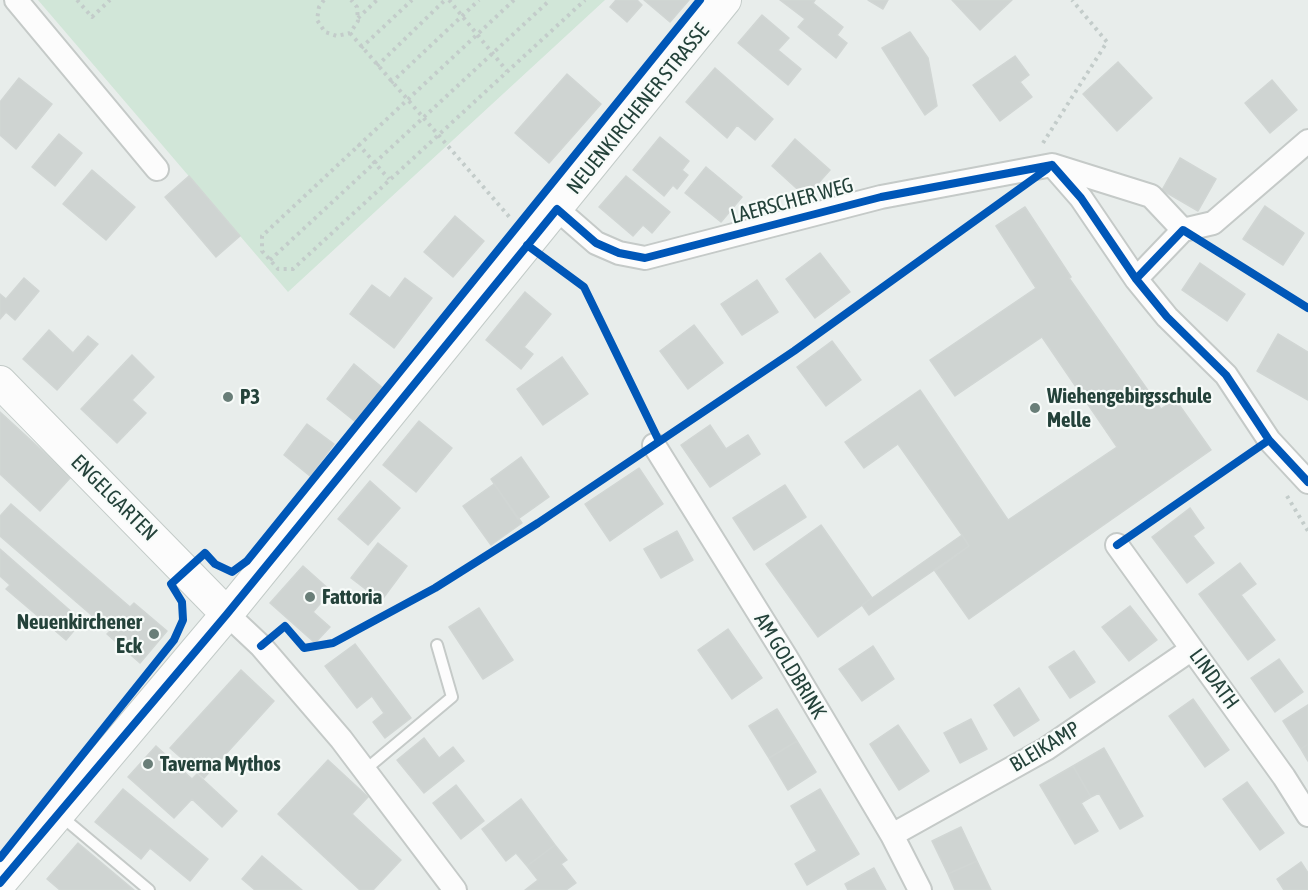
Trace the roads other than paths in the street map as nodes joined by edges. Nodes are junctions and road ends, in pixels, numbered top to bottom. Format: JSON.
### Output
{"nodes":[{"id":1,"x":16,"y":0,"type":"edge"},
{"id":2,"x":725,"y":0,"type":"edge"},
{"id":3,"x":1308,"y":141,"type":"edge"},
{"id":4,"x":1052,"y":165,"type":"junction"},
{"id":5,"x":157,"y":169,"type":"dead end"},
{"id":6,"x":557,"y":209,"type":"junction"},
{"id":7,"x":1183,"y":230,"type":"junction"},
{"id":8,"x":1136,"y":279,"type":"junction"},
{"id":9,"x":0,"y":382,"type":"edge"},
{"id":10,"x":657,"y":443,"type":"road end"},
{"id":11,"x":1308,"y":482,"type":"edge"},
{"id":12,"x":1117,"y":545,"type":"road end"},
{"id":13,"x":227,"y":614,"type":"junction"},
{"id":14,"x":437,"y":645,"type":"dead end"},
{"id":15,"x":1192,"y":649,"type":"junction"},
{"id":16,"x":365,"y":770,"type":"junction"},
{"id":17,"x":59,"y":813,"type":"junction"},
{"id":18,"x":1308,"y":815,"type":"edge"},
{"id":19,"x":892,"y":835,"type":"junction"},
{"id":20,"x":0,"y":884,"type":"edge"},
{"id":21,"x":149,"y":890,"type":"edge"},
{"id":22,"x":455,"y":890,"type":"edge"},
{"id":23,"x":920,"y":890,"type":"edge"}],
"edges":[{"from":1,"to":5,"type":"street"},
{"from":2,"to":6,"type":"main road","name":"NEUENKIRCHENER STRASSE"},
{"from":3,"to":7,"type":"street"},
{"from":4,"to":6,"type":"street","name":"LAERSCHER WEG"},
{"from":4,"to":7,"type":"street","name":"LAERSCHER WEG"},
{"from":4,"to":8,"type":"street"},
{"from":6,"to":13,"type":"main road","name":"NEUENKIRCHENER STRASSE"},
{"from":7,"to":8,"type":"street"},
{"from":8,"to":11,"type":"street"},
{"from":9,"to":13,"type":"main road","name":"ENGELGARTEN"},
{"from":10,"to":19,"type":"street","name":"AM GOLDBRINK"},
{"from":12,"to":15,"type":"street","name":"LINDATH"},
{"from":13,"to":16,"type":"street"},
{"from":13,"to":17,"type":"main road","name":"NEUENKIRCHENER STRASSE"},
{"from":14,"to":16,"type":"lane"},
{"from":15,"to":18,"type":"street","name":"LINDATH"},
{"from":15,"to":19,"type":"street","name":"BLEIKAMP"},
{"from":16,"to":22,"type":"street"},
{"from":17,"to":20,"type":"main road","name":"NEUENKIRCHENER STRASSE"},
{"from":17,"to":21,"type":"lane"},
{"from":19,"to":23,"type":"street","name":"AM GOLDBRINK"}]}
